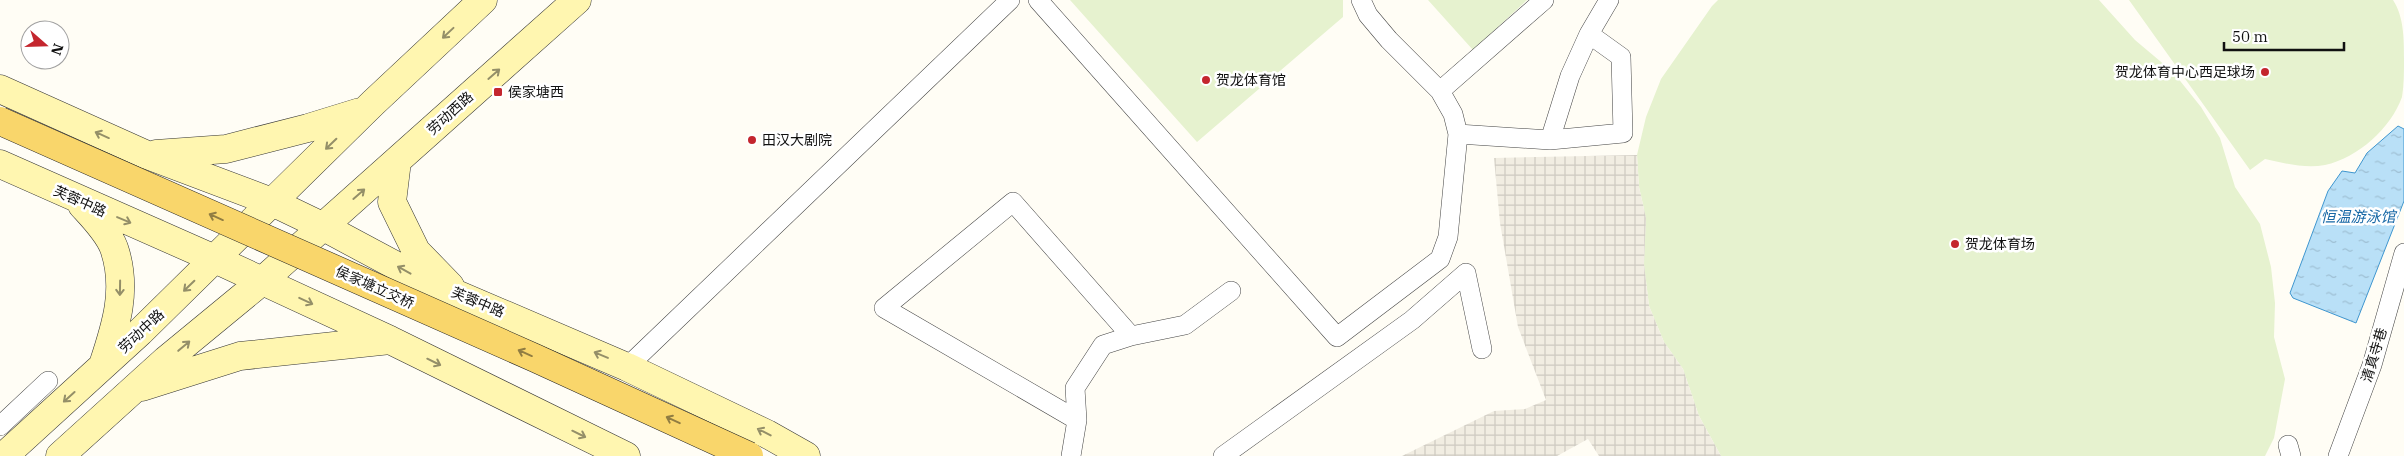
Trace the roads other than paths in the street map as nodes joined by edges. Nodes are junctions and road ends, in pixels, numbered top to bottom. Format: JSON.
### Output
{"nodes":[{"id":1,"x":484,"y":0,"type":"edge"},
{"id":2,"x":578,"y":0,"type":"edge"},
{"id":3,"x":1010,"y":0,"type":"edge"},
{"id":4,"x":1038,"y":0,"type":"edge"},
{"id":5,"x":1361,"y":0,"type":"edge"},
{"id":6,"x":1544,"y":0,"type":"edge"},
{"id":7,"x":1609,"y":0,"type":"edge"},
{"id":8,"x":1589,"y":34,"type":"junction"},
{"id":9,"x":0,"y":89,"type":"edge"},
{"id":10,"x":1440,"y":90,"type":"junction"},
{"id":11,"x":366,"y":110,"type":"junction"},
{"id":12,"x":0,"y":121,"type":"edge"},
{"id":13,"x":1458,"y":134,"type":"junction"},
{"id":14,"x":0,"y":139,"type":"edge"},
{"id":15,"x":1550,"y":140,"type":"junction"},
{"id":16,"x":147,"y":155,"type":"junction"},
{"id":17,"x":397,"y":162,"type":"junction"},
{"id":18,"x":0,"y":164,"type":"edge"},
{"id":19,"x":78,"y":200,"type":"junction"},
{"id":20,"x":272,"y":202,"type":"junction"},
{"id":21,"x":322,"y":226,"type":"junction"},
{"id":22,"x":2404,"y":253,"type":"edge"},
{"id":23,"x":217,"y":260,"type":"junction"},
{"id":24,"x":262,"y":281,"type":"junction"},
{"id":25,"x":1231,"y":291,"type":"dead end"},
{"id":26,"x":456,"y":292,"type":"junction"},
{"id":27,"x":1131,"y":336,"type":"junction"},
{"id":28,"x":390,"y":340,"type":"junction"},
{"id":29,"x":1482,"y":349,"type":"dead end"},
{"id":30,"x":103,"y":366,"type":"junction"},
{"id":31,"x":627,"y":367,"type":"junction"},
{"id":32,"x":48,"y":381,"type":"dead end"},
{"id":33,"x":134,"y":389,"type":"junction"},
{"id":34,"x":1077,"y":420,"type":"junction"},
{"id":35,"x":0,"y":426,"type":"edge"},
{"id":36,"x":4,"y":456,"type":"edge"},
{"id":37,"x":60,"y":456,"type":"edge"},
{"id":38,"x":626,"y":456,"type":"edge"},
{"id":39,"x":710,"y":456,"type":"edge"},
{"id":40,"x":748,"y":456,"type":"edge"},
{"id":41,"x":806,"y":456,"type":"edge"},
{"id":42,"x":1071,"y":456,"type":"edge"},
{"id":43,"x":1223,"y":456,"type":"edge"},
{"id":44,"x":2338,"y":456,"type":"edge"}],
"edges":[{"from":1,"to":11,"type":"main road","one_way":true},
{"from":17,"to":2,"type":"main road","name":"劳动西路","one_way":true},
{"from":3,"to":31,"type":"street"},
{"from":4,"to":13,"type":"street"},
{"from":5,"to":10,"type":"street"},
{"from":6,"to":10,"type":"street"},
{"from":7,"to":8,"type":"street"},
{"from":8,"to":15,"type":"street"},
{"from":8,"to":15,"type":"street"},
{"from":16,"to":9,"type":"main road","name":"芙蓉中路","one_way":true},
{"from":10,"to":13,"type":"street"},
{"from":11,"to":16,"type":"main road"},
{"from":11,"to":20,"type":"main road","one_way":true},
{"from":40,"to":12,"type":"main road","name":"侯家塘立交桥","one_way":true,"bridge":true},
{"from":13,"to":15,"type":"street"},
{"from":14,"to":39,"type":"main road","name":"侯家塘立交桥"},
{"from":16,"to":20,"type":"main road","name":"芙蓉中路"},
{"from":21,"to":17,"type":"main road","name":"劳动西路","one_way":true},
{"from":17,"to":26,"type":"main road"},
{"from":18,"to":19,"type":"main road","name":"芙蓉中路"},
{"from":19,"to":23,"type":"main road","name":"芙蓉中路","one_way":true},
{"from":19,"to":30,"type":"main road","one_way":true},
{"from":20,"to":21,"type":"main road","name":"芙蓉中路"},
{"from":20,"to":23,"type":"main road","name":"劳动中路"},
{"from":21,"to":24,"type":"main road"},
{"from":26,"to":21,"type":"main road","name":"芙蓉中路","one_way":true},
{"from":22,"to":44,"type":"street","name":"清真寺巷"},
{"from":23,"to":24,"type":"main road","name":"芙蓉中路"},
{"from":23,"to":30,"type":"main road","name":"劳动中路","one_way":true},
{"from":24,"to":28,"type":"main road","one_way":true},
{"from":33,"to":24,"type":"main road","one_way":true},
{"from":25,"to":27,"type":"street"},
{"from":31,"to":26,"type":"main road","name":"芙蓉中路","one_way":true},
{"from":27,"to":34,"type":"street"},
{"from":27,"to":34,"type":"street"},
{"from":28,"to":33,"type":"main road"},
{"from":28,"to":38,"type":"main road","one_way":true},
{"from":29,"to":43,"type":"street"},
{"from":30,"to":36,"type":"main road","name":"劳动中路","one_way":true},
{"from":41,"to":31,"type":"main road","name":"芙蓉中路","one_way":true},
{"from":32,"to":35,"type":"street"},
{"from":33,"to":37,"type":"main road"},
{"from":34,"to":42,"type":"street"}]}
